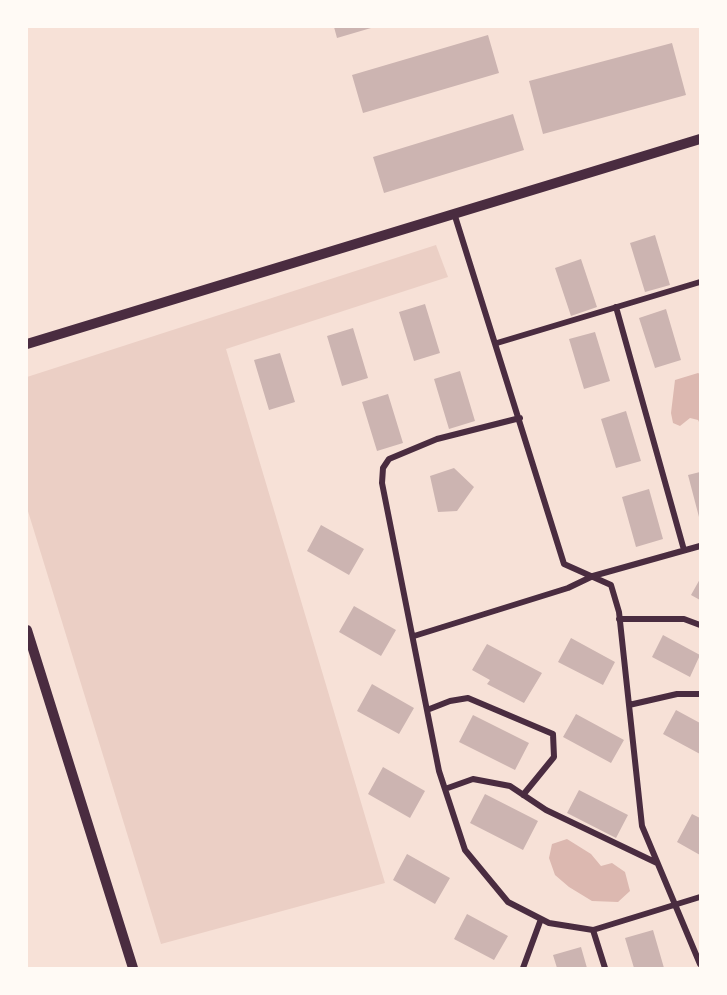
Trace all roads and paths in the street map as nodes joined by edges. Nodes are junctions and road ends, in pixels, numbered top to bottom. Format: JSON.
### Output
{"nodes":[{"id":1,"x":700,"y":139,"type":"edge"},
{"id":2,"x":454,"y":213,"type":"junction"},
{"id":3,"x":700,"y":282,"type":"edge"},
{"id":4,"x":616,"y":307,"type":"junction"},
{"id":5,"x":497,"y":343,"type":"junction"},
{"id":6,"x":27,"y":344,"type":"edge"},
{"id":7,"x":520,"y":418,"type":"junction"},
{"id":8,"x":700,"y":546,"type":"edge"},
{"id":9,"x":684,"y":550,"type":"junction"},
{"id":10,"x":593,"y":576,"type":"junction"},
{"id":11,"x":620,"y":619,"type":"junction"},
{"id":12,"x":700,"y":625,"type":"edge"},
{"id":13,"x":27,"y":630,"type":"edge"},
{"id":14,"x":414,"y":636,"type":"junction"},
{"id":15,"x":700,"y":694,"type":"edge"},
{"id":16,"x":629,"y":705,"type":"junction"},
{"id":17,"x":427,"y":710,"type":"junction"},
{"id":18,"x":445,"y":789,"type":"junction"},
{"id":19,"x":524,"y":795,"type":"junction"},
{"id":20,"x":658,"y":863,"type":"junction"},
{"id":21,"x":700,"y":897,"type":"edge"},
{"id":22,"x":674,"y":903,"type":"junction"},
{"id":23,"x":541,"y":919,"type":"junction"},
{"id":24,"x":594,"y":930,"type":"junction"},
{"id":25,"x":700,"y":964,"type":"edge"},
{"id":26,"x":133,"y":968,"type":"edge"},
{"id":27,"x":523,"y":968,"type":"edge"},
{"id":28,"x":605,"y":968,"type":"edge"}],
"edges":[{"from":1,"to":2,"type":"street"},
{"from":2,"to":5,"type":"street"},
{"from":2,"to":6,"type":"street"},
{"from":3,"to":4,"type":"street"},
{"from":4,"to":5,"type":"street"},
{"from":4,"to":9,"type":"street"},
{"from":5,"to":7,"type":"street"},
{"from":7,"to":10,"type":"street"},
{"from":7,"to":14,"type":"street"},
{"from":8,"to":9,"type":"street"},
{"from":9,"to":10,"type":"street"},
{"from":10,"to":11,"type":"street"},
{"from":10,"to":14,"type":"street"},
{"from":11,"to":12,"type":"street"},
{"from":11,"to":16,"type":"street"},
{"from":13,"to":26,"type":"street"},
{"from":14,"to":17,"type":"street"},
{"from":15,"to":16,"type":"street"},
{"from":16,"to":20,"type":"street"},
{"from":17,"to":18,"type":"street"},
{"from":17,"to":19,"type":"street"},
{"from":18,"to":19,"type":"street"},
{"from":18,"to":23,"type":"street"},
{"from":19,"to":20,"type":"street"},
{"from":20,"to":22,"type":"street"},
{"from":21,"to":22,"type":"street"},
{"from":22,"to":24,"type":"street"},
{"from":22,"to":25,"type":"street"},
{"from":23,"to":24,"type":"street"},
{"from":23,"to":27,"type":"street"},
{"from":24,"to":28,"type":"street"}]}
